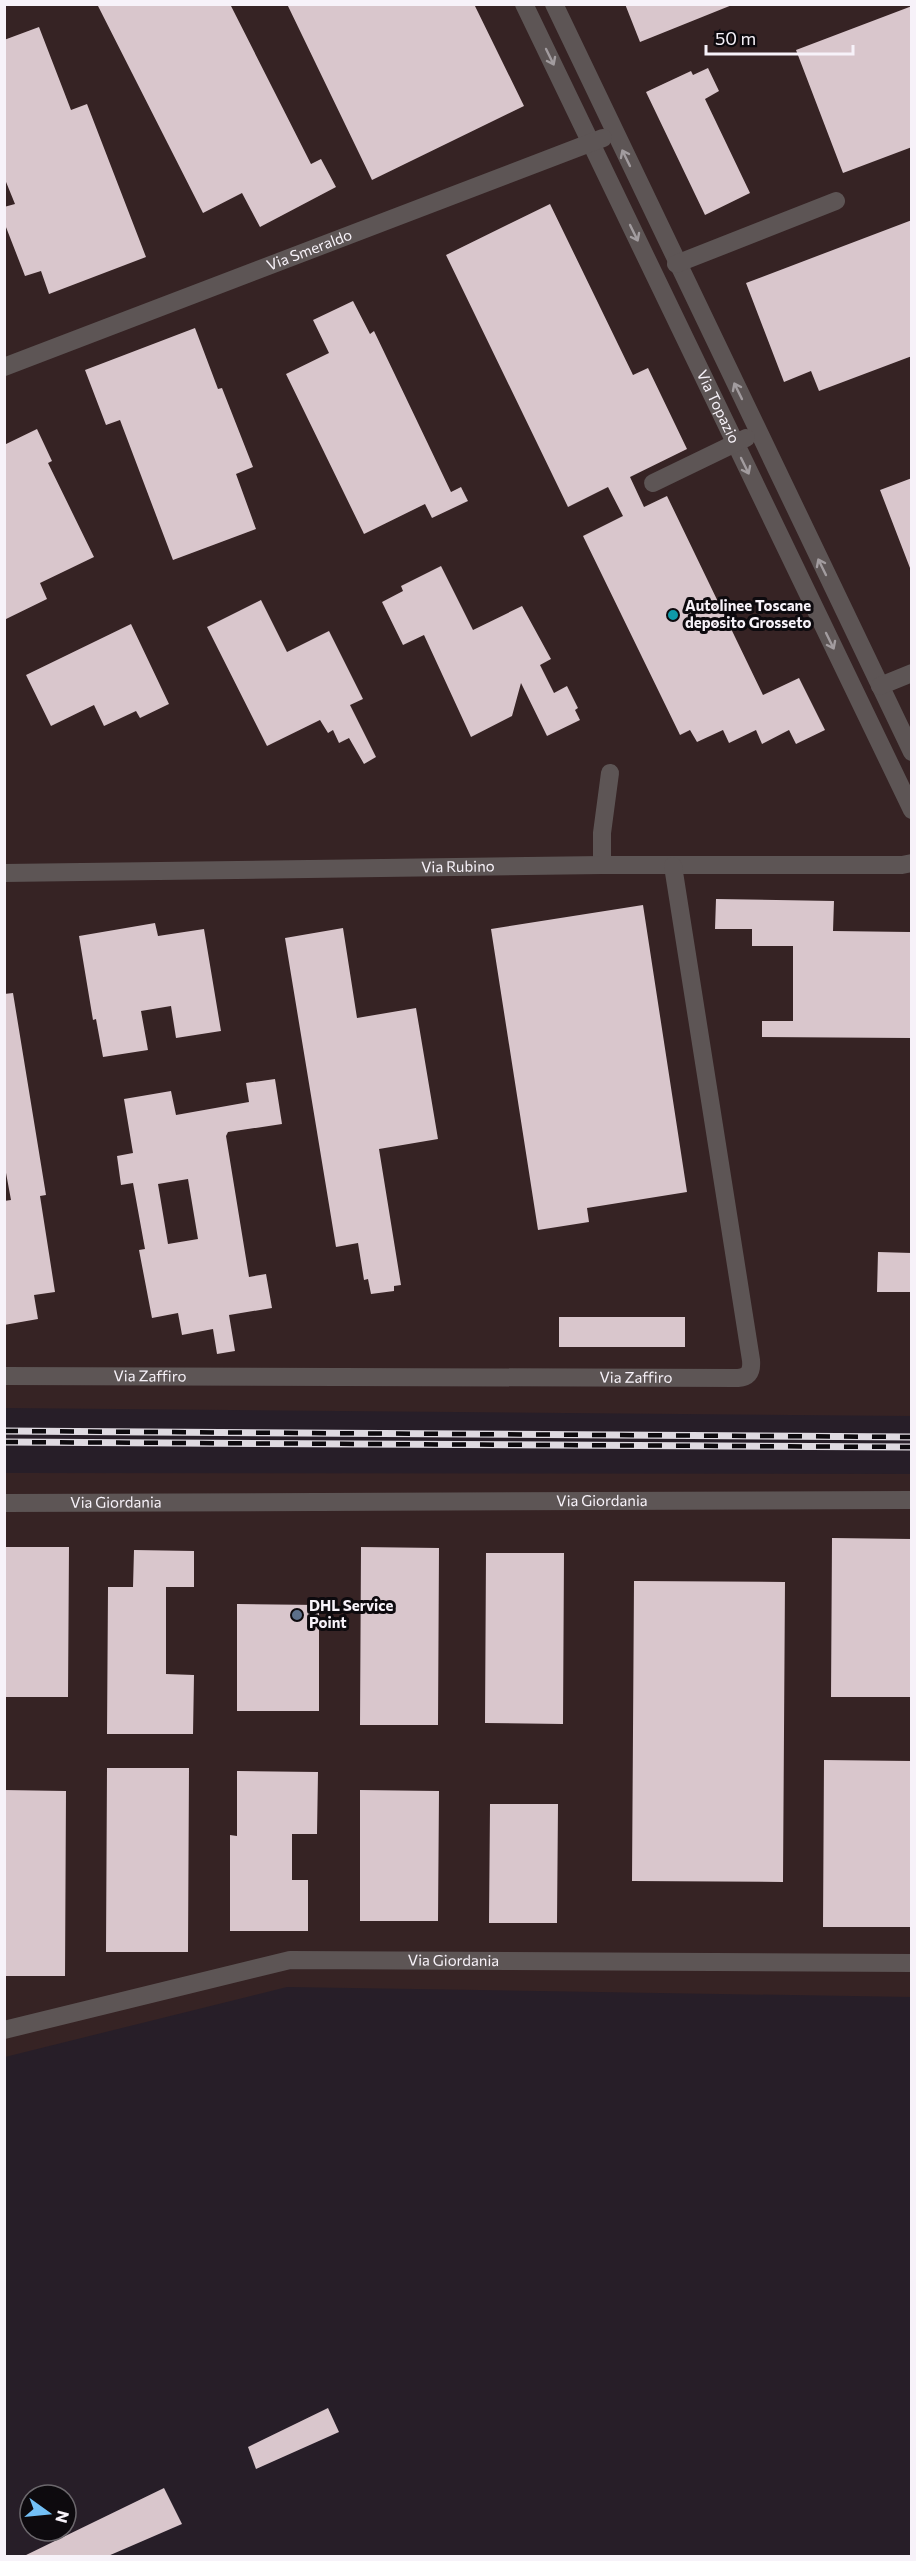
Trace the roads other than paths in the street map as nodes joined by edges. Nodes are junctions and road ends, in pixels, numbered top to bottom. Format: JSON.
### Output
{"nodes":[{"id":1,"x":524,"y":4,"type":"edge"},
{"id":2,"x":554,"y":4,"type":"edge"},
{"id":3,"x":614,"y":134,"type":"junction"},
{"id":4,"x":591,"y":143,"type":"junction"},
{"id":5,"x":836,"y":201,"type":"dead end"},
{"id":6,"x":676,"y":264,"type":"junction"},
{"id":7,"x":4,"y":367,"type":"edge"},
{"id":8,"x":758,"y":432,"type":"junction"},
{"id":9,"x":735,"y":444,"type":"junction"},
{"id":10,"x":653,"y":483,"type":"dead end"},
{"id":11,"x":912,"y":673,"type":"edge"},
{"id":12,"x":880,"y":686,"type":"junction"},
{"id":13,"x":912,"y":752,"type":"edge"},
{"id":14,"x":610,"y":773,"type":"dead end"},
{"id":15,"x":912,"y":810,"type":"edge"},
{"id":16,"x":912,"y":863,"type":"edge"},
{"id":17,"x":602,"y":866,"type":"junction"},
{"id":18,"x":673,"y":866,"type":"junction"},
{"id":19,"x":4,"y":873,"type":"edge"},
{"id":20,"x":4,"y":1376,"type":"edge"},
{"id":21,"x":912,"y":1500,"type":"edge"},
{"id":22,"x":4,"y":1503,"type":"edge"},
{"id":23,"x":912,"y":1963,"type":"edge"},
{"id":24,"x":4,"y":2030,"type":"edge"}],
"edges":[{"from":1,"to":4,"type":"street","name":"Via Topazio","one_way":true},
{"from":2,"to":3,"type":"street","name":"Via Topazio"},
{"from":3,"to":4,"type":"street","name":"Via Smeraldo"},
{"from":6,"to":3,"type":"street","name":"Via Topazio","one_way":true},
{"from":4,"to":7,"type":"street","name":"Via Smeraldo"},
{"from":4,"to":9,"type":"street","name":"Via Topazio","one_way":true},
{"from":5,"to":6,"type":"street"},
{"from":8,"to":6,"type":"street","name":"Via Topazio","one_way":true},
{"from":8,"to":9,"type":"street"},
{"from":12,"to":8,"type":"street","name":"Via Topazio","one_way":true},
{"from":9,"to":10,"type":"street"},
{"from":9,"to":15,"type":"street","name":"Via Topazio","one_way":true},
{"from":11,"to":12,"type":"street"},
{"from":12,"to":13,"type":"street","name":"Via Topazio"},
{"from":14,"to":17,"type":"street"},
{"from":16,"to":18,"type":"street","name":"Via Rubino"},
{"from":17,"to":18,"type":"street","name":"Via Rubino"},
{"from":17,"to":19,"type":"street","name":"Via Rubino"},
{"from":18,"to":20,"type":"street","name":"Via Zaffiro"},
{"from":21,"to":22,"type":"street","name":"Via Giordania"},
{"from":23,"to":24,"type":"street","name":"Via Giordania"}]}
